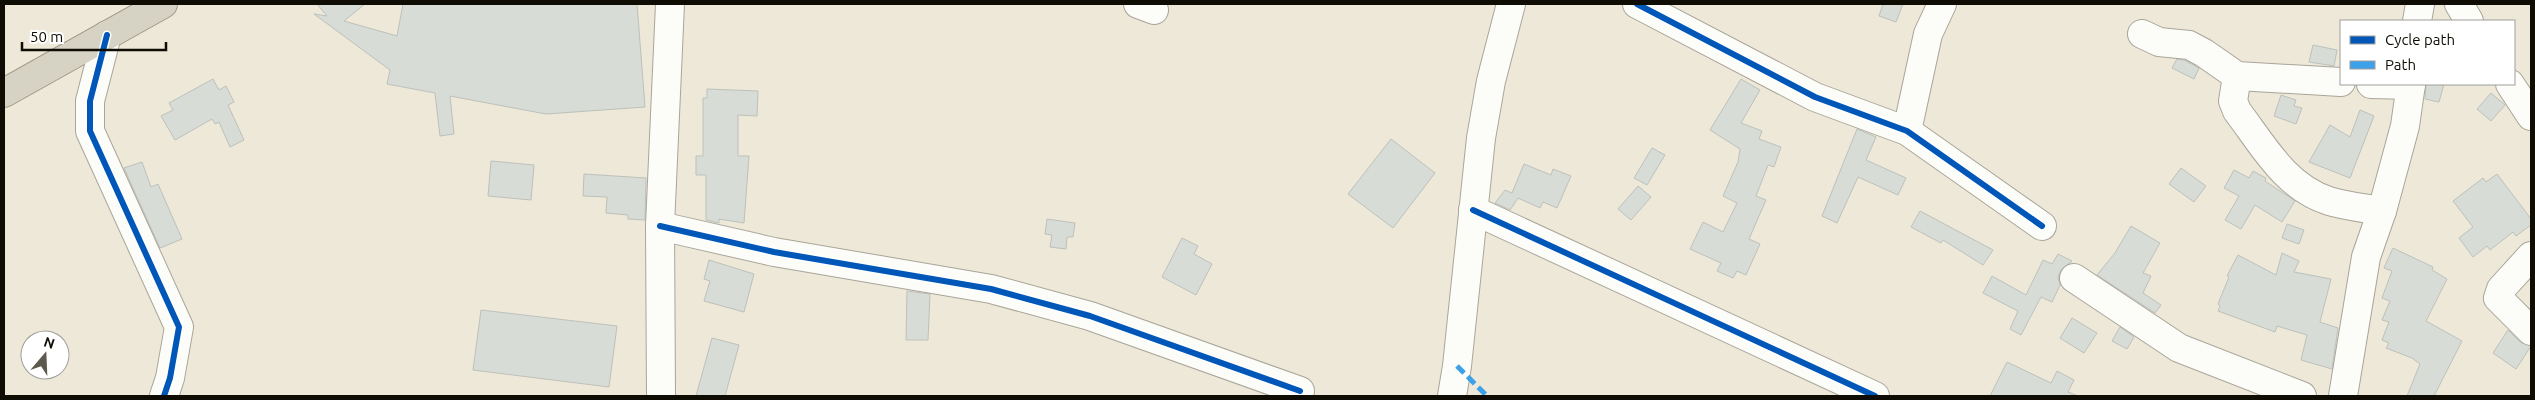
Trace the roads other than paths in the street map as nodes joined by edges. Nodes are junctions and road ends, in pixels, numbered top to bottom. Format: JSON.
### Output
{"nodes":[{"id":1,"x":163,"y":4,"type":"edge"},
{"id":2,"x":670,"y":4,"type":"edge"},
{"id":3,"x":1511,"y":4,"type":"edge"},
{"id":4,"x":1637,"y":4,"type":"edge"},
{"id":5,"x":1942,"y":4,"type":"edge"},
{"id":6,"x":2420,"y":4,"type":"edge"},
{"id":7,"x":2459,"y":4,"type":"edge"},
{"id":8,"x":2417,"y":20,"type":"edge"},
{"id":9,"x":2468,"y":20,"type":"edge"},
{"id":10,"x":2142,"y":34,"type":"dead end"},
{"id":11,"x":107,"y":35,"type":"junction"},
{"id":12,"x":2237,"y":76,"type":"junction"},
{"id":13,"x":2340,"y":82,"type":"edge"},
{"id":14,"x":2411,"y":85,"type":"edge"},
{"id":15,"x":2511,"y":85,"type":"edge"},
{"id":16,"x":4,"y":93,"type":"edge"},
{"id":17,"x":2531,"y":116,"type":"edge"},
{"id":18,"x":1906,"y":131,"type":"junction"},
{"id":19,"x":1472,"y":210,"type":"junction"},
{"id":20,"x":2382,"y":211,"type":"junction"},
{"id":21,"x":660,"y":226,"type":"junction"},
{"id":22,"x":2042,"y":226,"type":"dead end"},
{"id":23,"x":2531,"y":256,"type":"edge"},
{"id":24,"x":2074,"y":278,"type":"dead end"},
{"id":25,"x":2531,"y":331,"type":"edge"},
{"id":26,"x":1300,"y":391,"type":"dead end"},
{"id":27,"x":164,"y":396,"type":"edge"},
{"id":28,"x":661,"y":396,"type":"edge"},
{"id":29,"x":1452,"y":396,"type":"edge"},
{"id":30,"x":1875,"y":396,"type":"edge"},
{"id":31,"x":2302,"y":396,"type":"edge"},
{"id":32,"x":2343,"y":396,"type":"edge"}],
"edges":[{"from":1,"to":11,"type":"highway"},
{"from":2,"to":21,"type":"street"},
{"from":3,"to":19,"type":"street"},
{"from":4,"to":18,"type":"street"},
{"from":5,"to":18,"type":"street"},
{"from":6,"to":8,"type":"street"},
{"from":7,"to":9,"type":"street"},
{"from":10,"to":12,"type":"street"},
{"from":11,"to":16,"type":"highway"},
{"from":11,"to":27,"type":"street"},
{"from":12,"to":13,"type":"street"},
{"from":12,"to":20,"type":"street"},
{"from":14,"to":20,"type":"street"},
{"from":15,"to":17,"type":"street"},
{"from":18,"to":22,"type":"street"},
{"from":19,"to":29,"type":"street"},
{"from":19,"to":30,"type":"street"},
{"from":20,"to":32,"type":"street"},
{"from":21,"to":26,"type":"street"},
{"from":21,"to":28,"type":"street"},
{"from":23,"to":25,"type":"street"},
{"from":24,"to":31,"type":"street"}]}
